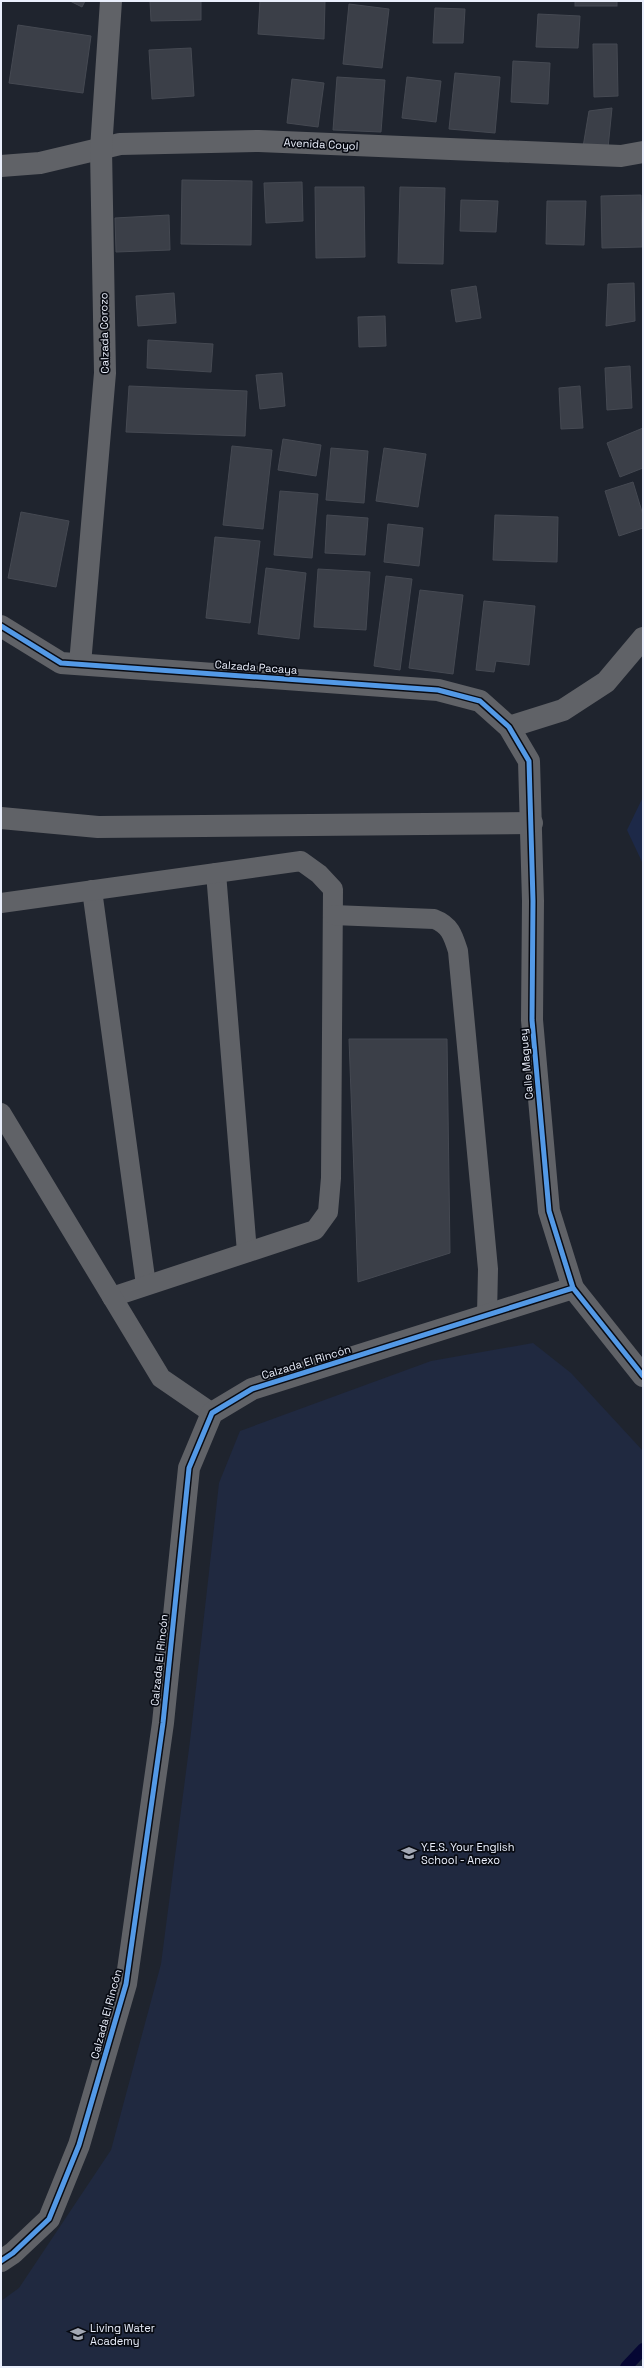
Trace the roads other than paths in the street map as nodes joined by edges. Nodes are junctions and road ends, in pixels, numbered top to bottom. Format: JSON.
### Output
{"nodes":[{"id":1,"x":111,"y":1,"type":"edge"},
{"id":2,"x":101,"y":149,"type":"junction"},
{"id":3,"x":643,"y":152,"type":"edge"},
{"id":4,"x":1,"y":166,"type":"edge"},
{"id":5,"x":1,"y":626,"type":"edge"},
{"id":6,"x":643,"y":638,"type":"edge"},
{"id":7,"x":80,"y":664,"type":"junction"},
{"id":8,"x":509,"y":727,"type":"junction"},
{"id":9,"x":1,"y":818,"type":"edge"},
{"id":10,"x":532,"y":823,"type":"junction"},
{"id":11,"x":216,"y":873,"type":"junction"},
{"id":12,"x":92,"y":890,"type":"junction"},
{"id":13,"x":1,"y":903,"type":"edge"},
{"id":14,"x":333,"y":915,"type":"junction"},
{"id":15,"x":1,"y":1113,"type":"edge"},
{"id":16,"x":247,"y":1252,"type":"junction"},
{"id":17,"x":146,"y":1286,"type":"junction"},
{"id":18,"x":573,"y":1288,"type":"junction"},
{"id":19,"x":112,"y":1297,"type":"junction"},
{"id":20,"x":487,"y":1315,"type":"junction"},
{"id":21,"x":643,"y":1376,"type":"edge"},
{"id":22,"x":212,"y":1413,"type":"junction"},
{"id":23,"x":1,"y":2261,"type":"edge"}],
"edges":[{"from":1,"to":2,"type":"street","name":"Calzada Corozo"},
{"from":2,"to":3,"type":"street","name":"Avenida Coyol"},
{"from":2,"to":4,"type":"street","name":"Avenida Coyol"},
{"from":2,"to":7,"type":"street","name":"Calzada Corozo"},
{"from":5,"to":7,"type":"street","name":"Calzada Pacaya"},
{"from":6,"to":8,"type":"street"},
{"from":7,"to":8,"type":"street","name":"Calzada Pacaya"},
{"from":8,"to":10,"type":"street","name":"Calle Maguey"},
{"from":9,"to":10,"type":"street"},
{"from":10,"to":18,"type":"street","name":"Calle Maguey"},
{"from":11,"to":12,"type":"lane"},
{"from":11,"to":14,"type":"lane"},
{"from":11,"to":16,"type":"lane"},
{"from":12,"to":13,"type":"lane"},
{"from":12,"to":17,"type":"lane"},
{"from":14,"to":16,"type":"lane"},
{"from":14,"to":20,"type":"lane"},
{"from":15,"to":19,"type":"lane"},
{"from":16,"to":17,"type":"lane"},
{"from":17,"to":19,"type":"lane"},
{"from":18,"to":20,"type":"street","name":"Calzada El Rincón"},
{"from":18,"to":21,"type":"street","name":"Calle Maguey"},
{"from":19,"to":22,"type":"lane"},
{"from":20,"to":22,"type":"street","name":"Calzada El Rincón"},
{"from":22,"to":23,"type":"street","name":"Calzada El Rincón"}]}
